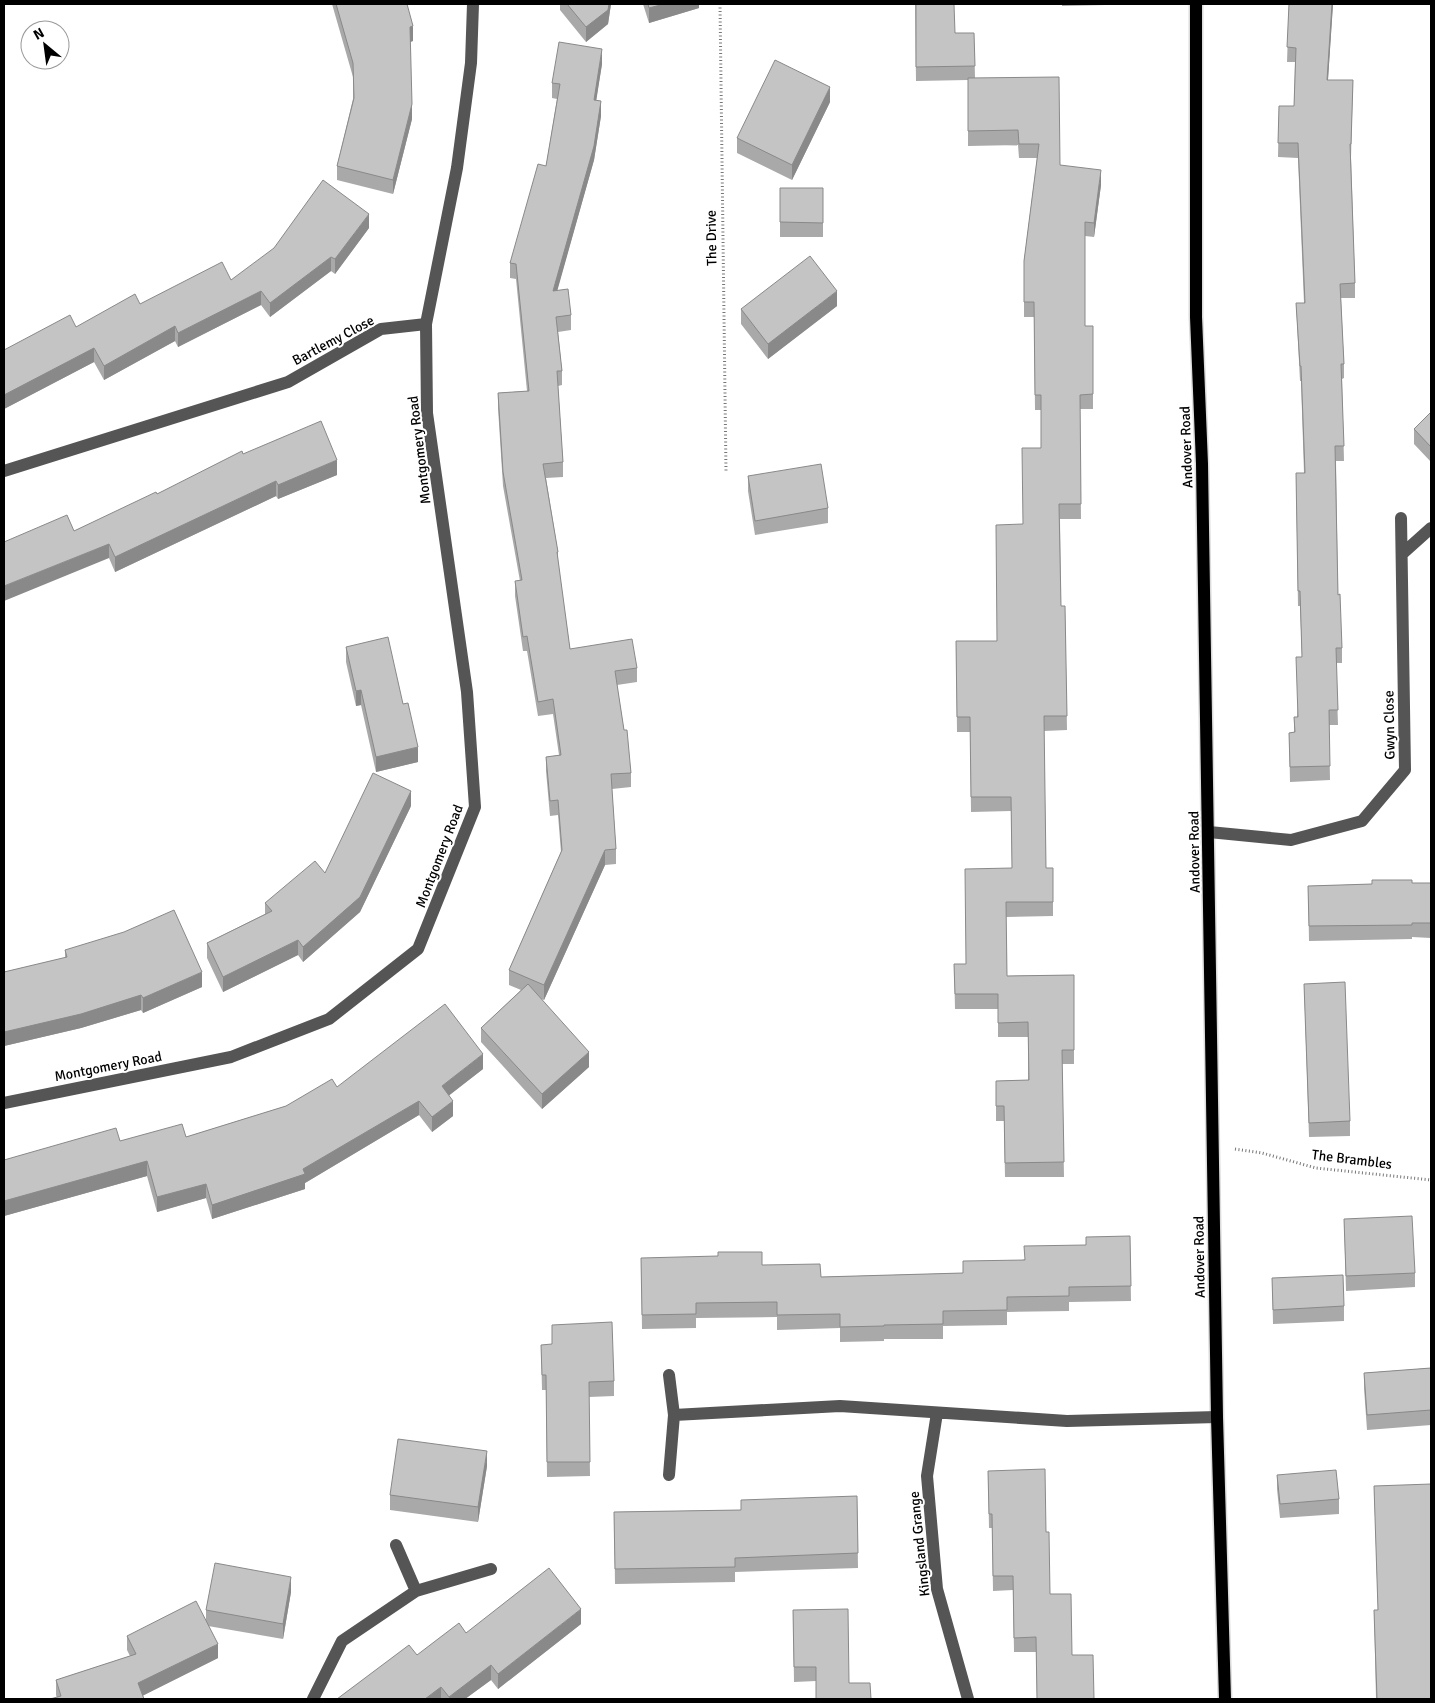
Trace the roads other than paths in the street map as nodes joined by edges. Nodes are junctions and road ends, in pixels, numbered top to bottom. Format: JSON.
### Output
{"nodes":[{"id":1,"x":473,"y":4,"type":"edge"},
{"id":2,"x":1196,"y":4,"type":"edge"},
{"id":3,"x":426,"y":324,"type":"junction"},
{"id":4,"x":4,"y":471,"type":"edge"},
{"id":5,"x":1401,"y":518,"type":"dead end"},
{"id":6,"x":1431,"y":528,"type":"edge"},
{"id":7,"x":1402,"y":554,"type":"junction"},
{"id":8,"x":1209,"y":832,"type":"junction"},
{"id":9,"x":4,"y":1103,"type":"edge"},
{"id":10,"x":669,"y":1376,"type":"dead end"},
{"id":11,"x":937,"y":1413,"type":"junction"},
{"id":12,"x":674,"y":1415,"type":"junction"},
{"id":13,"x":1217,"y":1417,"type":"junction"},
{"id":14,"x":669,"y":1475,"type":"dead end"},
{"id":15,"x":396,"y":1545,"type":"dead end"},
{"id":16,"x":491,"y":1569,"type":"dead end"},
{"id":17,"x":416,"y":1591,"type":"junction"},
{"id":18,"x":313,"y":1699,"type":"edge"},
{"id":19,"x":968,"y":1699,"type":"edge"},
{"id":20,"x":1225,"y":1699,"type":"edge"}],
"edges":[{"from":1,"to":3,"type":"street"},
{"from":2,"to":8,"type":"main road","name":"Andover Road"},
{"from":3,"to":4,"type":"street","name":"Bartlemy Close"},
{"from":3,"to":9,"type":"street","name":"Montgomery Road"},
{"from":5,"to":7,"type":"street","name":"Gwyn Close"},
{"from":6,"to":7,"type":"street"},
{"from":7,"to":8,"type":"street","name":"Gwyn Close"},
{"from":8,"to":13,"type":"main road","name":"Andover Road"},
{"from":10,"to":12,"type":"street"},
{"from":11,"to":12,"type":"street"},
{"from":11,"to":13,"type":"street"},
{"from":11,"to":19,"type":"street","name":"Kingsland Grange"},
{"from":12,"to":14,"type":"street"},
{"from":13,"to":20,"type":"main road","name":"Andover Road"},
{"from":15,"to":17,"type":"street"},
{"from":16,"to":17,"type":"street"},
{"from":17,"to":18,"type":"street"}]}
